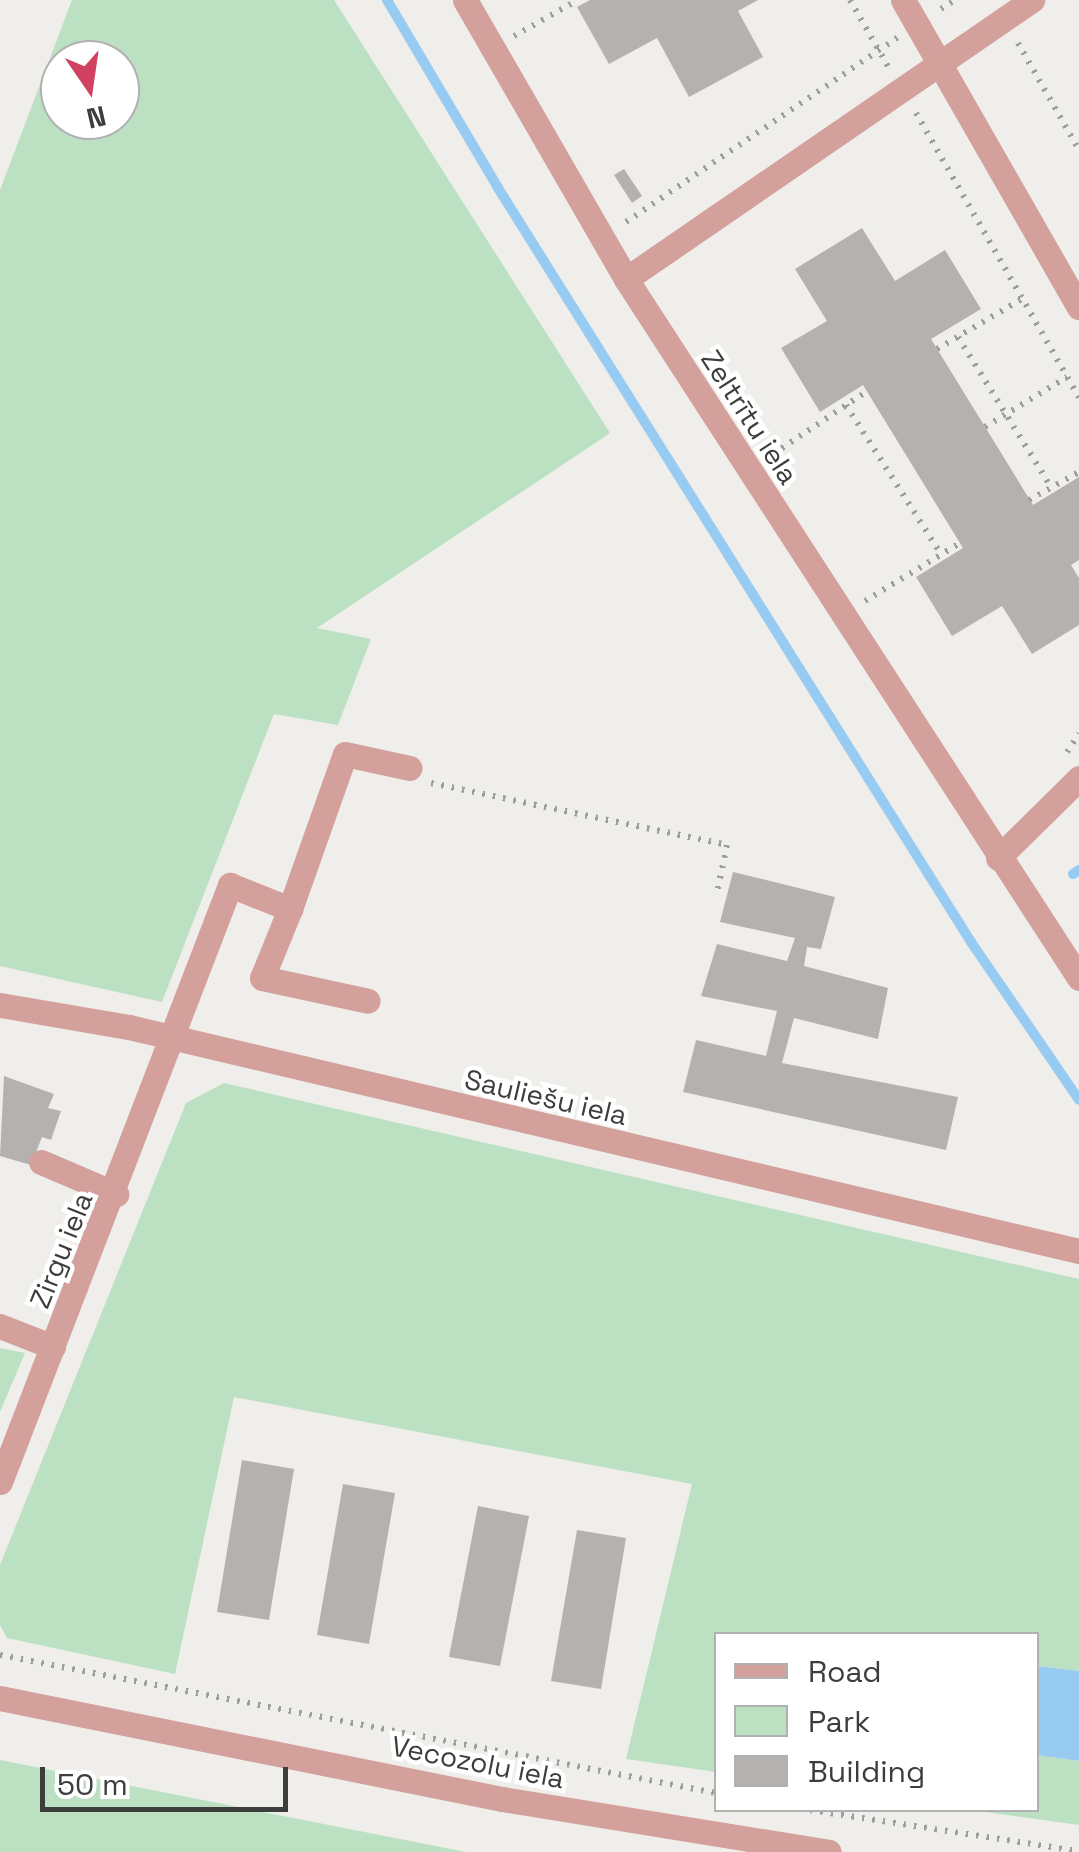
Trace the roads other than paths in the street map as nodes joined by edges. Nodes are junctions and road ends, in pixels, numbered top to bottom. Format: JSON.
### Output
{"nodes":[{"id":1,"x":465,"y":0,"type":"edge"},
{"id":2,"x":904,"y":0,"type":"edge"},
{"id":3,"x":1032,"y":0,"type":"edge"},
{"id":4,"x":939,"y":62,"type":"junction"},
{"id":5,"x":626,"y":280,"type":"junction"},
{"id":6,"x":1079,"y":307,"type":"edge"},
{"id":7,"x":410,"y":768,"type":"road end"},
{"id":8,"x":1079,"y":778,"type":"edge"},
{"id":9,"x":998,"y":858,"type":"junction"},
{"id":10,"x":290,"y":908,"type":"junction"},
{"id":11,"x":1079,"y":978,"type":"edge"},
{"id":12,"x":368,"y":1001,"type":"dead end"},
{"id":13,"x":0,"y":1004,"type":"edge"},
{"id":14,"x":172,"y":1038,"type":"junction"},
{"id":15,"x":41,"y":1162,"type":"dead end"},
{"id":16,"x":116,"y":1194,"type":"junction"},
{"id":17,"x":1079,"y":1251,"type":"edge"},
{"id":18,"x":0,"y":1326,"type":"edge"},
{"id":19,"x":54,"y":1347,"type":"junction"},
{"id":20,"x":0,"y":1482,"type":"edge"},
{"id":21,"x":0,"y":1698,"type":"edge"},
{"id":22,"x":829,"y":1852,"type":"edge"}],
"edges":[{"from":1,"to":5,"type":"street","name":"Zeltrītu iela"},
{"from":2,"to":4,"type":"street"},
{"from":3,"to":4,"type":"street"},
{"from":4,"to":5,"type":"street"},
{"from":4,"to":6,"type":"street"},
{"from":5,"to":9,"type":"street","name":"Zeltrītu iela"},
{"from":7,"to":10,"type":"street"},
{"from":8,"to":9,"type":"street"},
{"from":9,"to":11,"type":"street","name":"Zeltrītu iela"},
{"from":10,"to":12,"type":"street"},
{"from":10,"to":14,"type":"street","name":"Zirgu iela"},
{"from":13,"to":14,"type":"street","name":"Sauliešu iela"},
{"from":14,"to":16,"type":"street","name":"Zirgu iela"},
{"from":14,"to":17,"type":"street","name":"Sauliešu iela"},
{"from":15,"to":16,"type":"street"},
{"from":16,"to":19,"type":"street","name":"Zirgu iela"},
{"from":18,"to":19,"type":"street"},
{"from":19,"to":20,"type":"street","name":"Zirgu iela"},
{"from":21,"to":22,"type":"street","name":"Vecozolu iela"}]}
